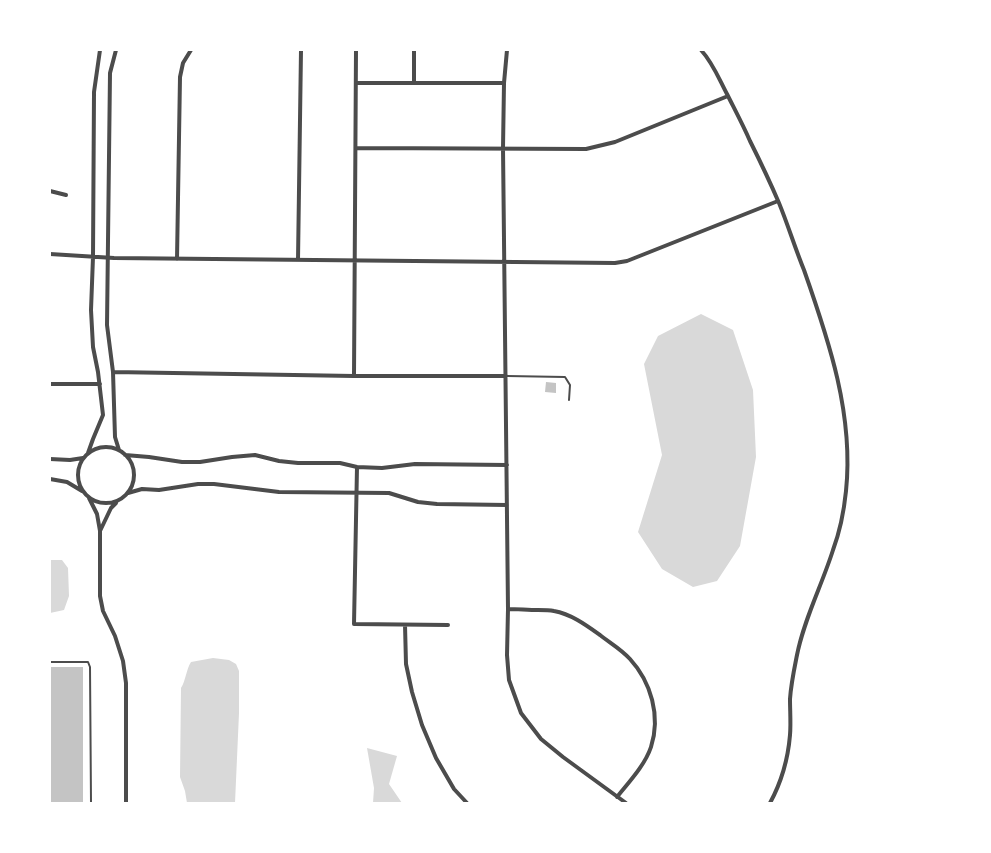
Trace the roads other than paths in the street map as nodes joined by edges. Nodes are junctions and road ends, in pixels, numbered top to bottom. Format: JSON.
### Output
{"nodes":[{"id":1,"x":100,"y":50,"type":"edge"},
{"id":2,"x":116,"y":50,"type":"edge"},
{"id":3,"x":191,"y":50,"type":"edge"},
{"id":4,"x":301,"y":50,"type":"edge"},
{"id":5,"x":356,"y":50,"type":"edge"},
{"id":6,"x":414,"y":50,"type":"edge"},
{"id":7,"x":507,"y":50,"type":"edge"},
{"id":8,"x":701,"y":50,"type":"edge"},
{"id":9,"x":356,"y":83,"type":"junction"},
{"id":10,"x":414,"y":83,"type":"junction"},
{"id":11,"x":504,"y":83,"type":"junction"},
{"id":12,"x":728,"y":96,"type":"junction"},
{"id":13,"x":356,"y":148,"type":"junction"},
{"id":14,"x":503,"y":148,"type":"junction"},
{"id":15,"x":50,"y":191,"type":"edge"},
{"id":16,"x":66,"y":195,"type":"dead end"},
{"id":17,"x":778,"y":201,"type":"junction"},
{"id":18,"x":50,"y":254,"type":"edge"},
{"id":19,"x":93,"y":257,"type":"junction"},
{"id":20,"x":108,"y":258,"type":"junction"},
{"id":21,"x":177,"y":259,"type":"junction"},
{"id":22,"x":298,"y":260,"type":"junction"},
{"id":23,"x":354,"y":260,"type":"junction"},
{"id":24,"x":505,"y":261,"type":"junction"},
{"id":25,"x":113,"y":372,"type":"junction"},
{"id":26,"x":354,"y":376,"type":"junction"},
{"id":27,"x":506,"y":376,"type":"junction"},
{"id":28,"x":50,"y":384,"type":"edge"},
{"id":29,"x":100,"y":384,"type":"junction"},
{"id":30,"x":569,"y":400,"type":"dead end"},
{"id":31,"x":119,"y":450,"type":"junction"},
{"id":32,"x":88,"y":453,"type":"junction"},
{"id":33,"x":125,"y":454,"type":"junction"},
{"id":34,"x":83,"y":458,"type":"junction"},
{"id":35,"x":50,"y":459,"type":"edge"},
{"id":36,"x":507,"y":465,"type":"junction"},
{"id":37,"x":357,"y":466,"type":"junction"},
{"id":38,"x":50,"y":479,"type":"edge"},
{"id":39,"x":82,"y":491,"type":"junction"},
{"id":40,"x":357,"y":492,"type":"junction"},
{"id":41,"x":128,"y":493,"type":"junction"},
{"id":42,"x":89,"y":498,"type":"junction"},
{"id":43,"x":120,"y":500,"type":"junction"},
{"id":44,"x":507,"y":505,"type":"junction"},
{"id":45,"x":100,"y":531,"type":"junction"},
{"id":46,"x":508,"y":609,"type":"junction"},
{"id":47,"x":405,"y":625,"type":"junction"},
{"id":48,"x":448,"y":626,"type":"dead end"},
{"id":49,"x":50,"y":662,"type":"edge"},
{"id":50,"x":617,"y":796,"type":"junction"},
{"id":51,"x":92,"y":803,"type":"edge"},
{"id":52,"x":126,"y":803,"type":"edge"},
{"id":53,"x":467,"y":803,"type":"edge"},
{"id":54,"x":626,"y":803,"type":"edge"},
{"id":55,"x":770,"y":803,"type":"edge"}],
"edges":[{"from":1,"to":19,"type":"street"},
{"from":2,"to":20,"type":"street"},
{"from":3,"to":21,"type":"street"},
{"from":4,"to":22,"type":"street"},
{"from":5,"to":9,"type":"street"},
{"from":6,"to":10,"type":"street"},
{"from":7,"to":11,"type":"street"},
{"from":8,"to":12,"type":"street"},
{"from":9,"to":10,"type":"street"},
{"from":9,"to":13,"type":"street"},
{"from":10,"to":11,"type":"street"},
{"from":11,"to":14,"type":"street"},
{"from":12,"to":14,"type":"street"},
{"from":12,"to":17,"type":"street"},
{"from":13,"to":14,"type":"street"},
{"from":13,"to":23,"type":"street"},
{"from":14,"to":24,"type":"street"},
{"from":15,"to":16,"type":"street"},
{"from":17,"to":24,"type":"street"},
{"from":17,"to":55,"type":"street"},
{"from":18,"to":19,"type":"street"},
{"from":19,"to":20,"type":"street"},
{"from":19,"to":29,"type":"street"},
{"from":20,"to":21,"type":"street"},
{"from":20,"to":25,"type":"street"},
{"from":21,"to":22,"type":"street"},
{"from":22,"to":23,"type":"street"},
{"from":23,"to":24,"type":"street"},
{"from":23,"to":26,"type":"street"},
{"from":24,"to":27,"type":"street"},
{"from":25,"to":26,"type":"street"},
{"from":25,"to":31,"type":"street"},
{"from":26,"to":27,"type":"street"},
{"from":27,"to":30,"type":"lane"},
{"from":27,"to":36,"type":"street"},
{"from":28,"to":29,"type":"street"},
{"from":29,"to":32,"type":"street"},
{"from":31,"to":32,"type":"street"},
{"from":31,"to":33,"type":"street"},
{"from":32,"to":34,"type":"street"},
{"from":33,"to":37,"type":"street"},
{"from":33,"to":41,"type":"street"},
{"from":34,"to":35,"type":"street"},
{"from":34,"to":39,"type":"street"},
{"from":36,"to":37,"type":"street"},
{"from":36,"to":44,"type":"street"},
{"from":37,"to":40,"type":"street"},
{"from":38,"to":39,"type":"street"},
{"from":39,"to":42,"type":"street"},
{"from":40,"to":41,"type":"street"},
{"from":40,"to":44,"type":"street"},
{"from":40,"to":47,"type":"street"},
{"from":41,"to":43,"type":"street"},
{"from":42,"to":43,"type":"street"},
{"from":42,"to":45,"type":"street"},
{"from":43,"to":45,"type":"street"},
{"from":44,"to":46,"type":"street"},
{"from":45,"to":52,"type":"street"},
{"from":46,"to":50,"type":"street"},
{"from":46,"to":50,"type":"street"},
{"from":47,"to":48,"type":"street"},
{"from":47,"to":53,"type":"street"},
{"from":49,"to":51,"type":"lane"},
{"from":50,"to":54,"type":"street"}]}
